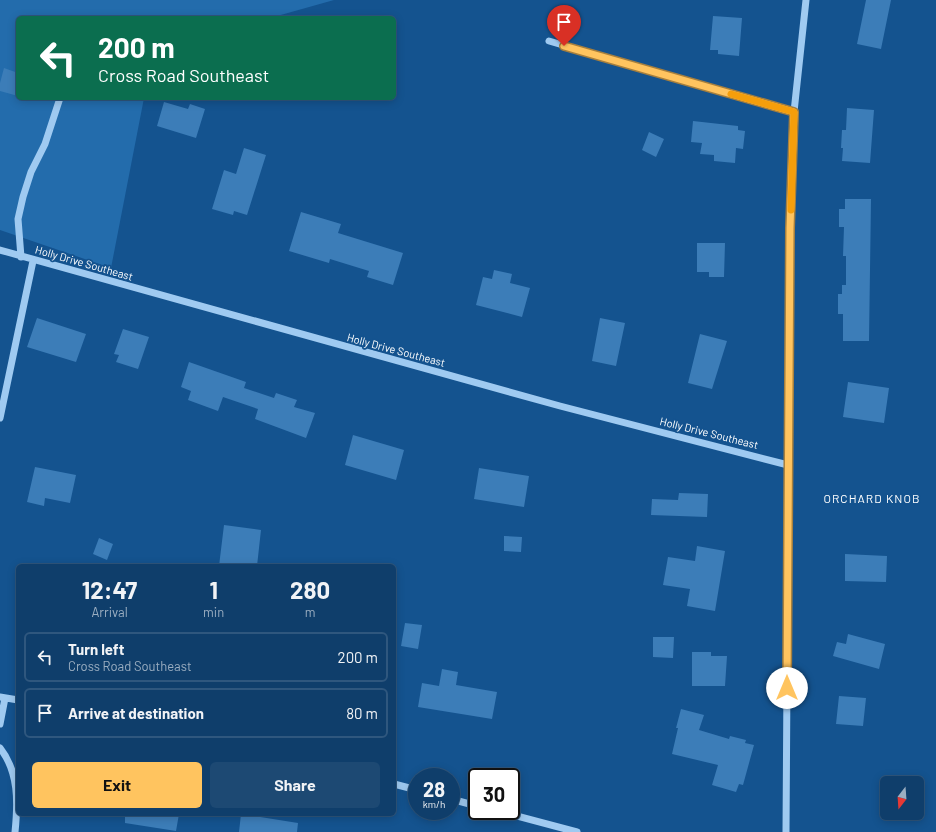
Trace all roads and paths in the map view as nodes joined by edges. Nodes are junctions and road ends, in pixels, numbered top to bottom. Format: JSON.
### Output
{"nodes":[{"id":1,"x":806,"y":0,"type":"edge"},
{"id":2,"x":549,"y":41,"type":"dead end"},
{"id":3,"x":59,"y":100,"type":"edge"},
{"id":4,"x":794,"y":112,"type":"junction"},
{"id":5,"x":0,"y":250,"type":"edge"},
{"id":6,"x":22,"y":257,"type":"junction"},
{"id":7,"x":34,"y":261,"type":"junction"},
{"id":8,"x":0,"y":418,"type":"edge"},
{"id":9,"x":788,"y":465,"type":"junction"},
{"id":10,"x":2,"y":698,"type":"edge"},
{"id":11,"x":16,"y":700,"type":"edge"},
{"id":12,"x":0,"y":724,"type":"edge"},
{"id":13,"x":0,"y":748,"type":"edge"},
{"id":14,"x":396,"y":785,"type":"edge"},
{"id":15,"x":408,"y":788,"type":"edge"},
{"id":16,"x":16,"y":792,"type":"edge"},
{"id":17,"x":17,"y":816,"type":"edge"},
{"id":18,"x":520,"y":817,"type":"edge"},
{"id":19,"x":15,"y":832,"type":"edge"},
{"id":20,"x":577,"y":832,"type":"edge"},
{"id":21,"x":786,"y":832,"type":"edge"}],
"edges":[{"from":1,"to":4,"type":"street"},
{"from":2,"to":4,"type":"street"},
{"from":3,"to":6,"type":"street"},
{"from":4,"to":9,"type":"street"},
{"from":5,"to":6,"type":"street","name":"Holly Drive Southeast"},
{"from":6,"to":7,"type":"street","name":"Holly Drive Southeast"},
{"from":7,"to":8,"type":"street"},
{"from":7,"to":9,"type":"street","name":"Holly Drive Southeast"},
{"from":9,"to":21,"type":"street"},
{"from":10,"to":11,"type":"street"},
{"from":10,"to":12,"type":"street"},
{"from":13,"to":16,"type":"street"},
{"from":14,"to":15,"type":"street"},
{"from":17,"to":19,"type":"street"},
{"from":18,"to":20,"type":"street"}]}
